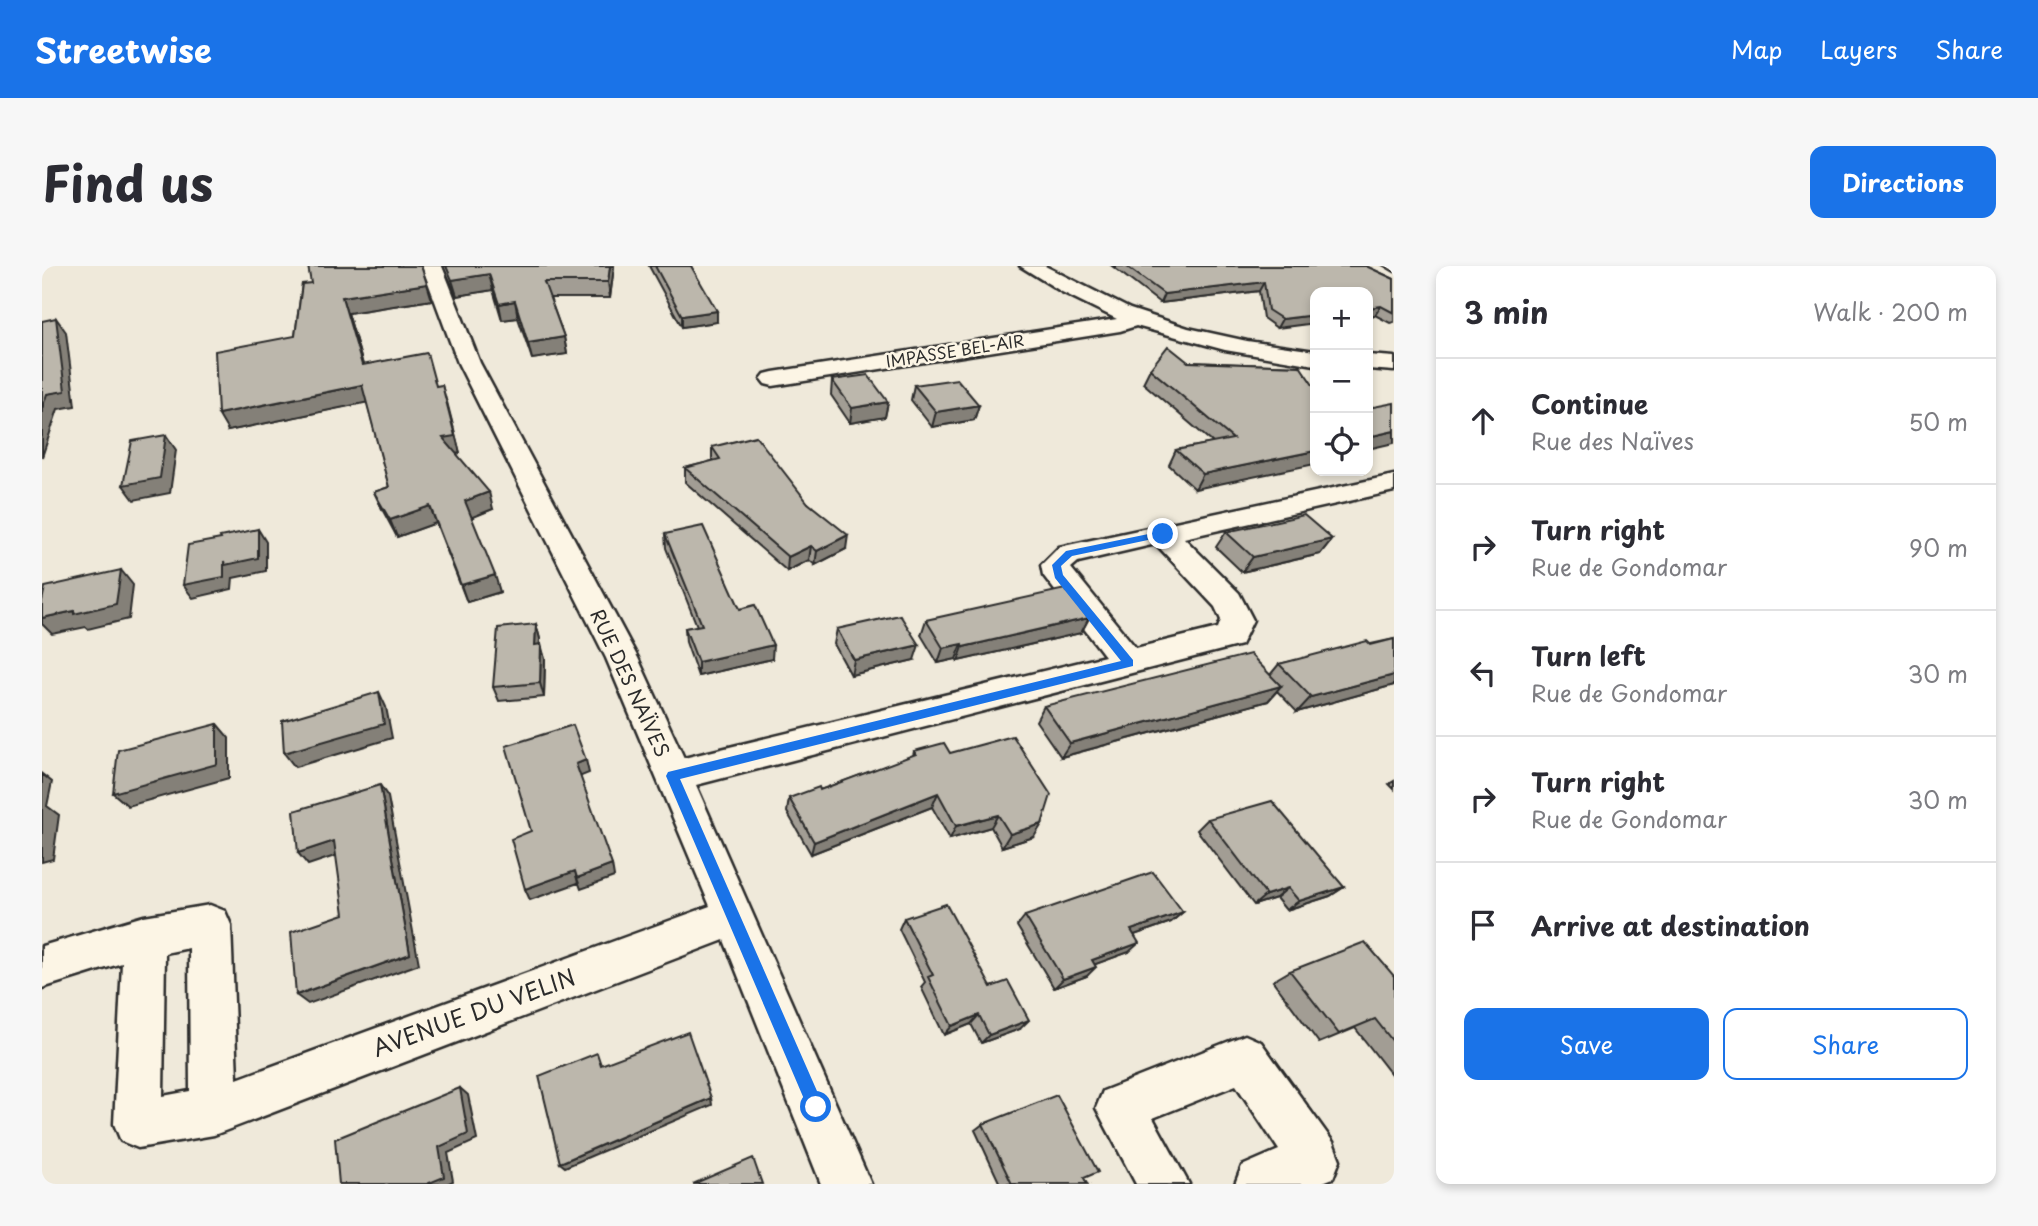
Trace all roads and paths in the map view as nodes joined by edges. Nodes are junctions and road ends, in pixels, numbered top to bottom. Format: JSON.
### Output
{"nodes":[{"id":1,"x":432,"y":266,"type":"edge"},
{"id":2,"x":1030,"y":266,"type":"edge"},
{"id":3,"x":1136,"y":319,"type":"junction"},
{"id":4,"x":1310,"y":357,"type":"edge"},
{"id":5,"x":1373,"y":362,"type":"edge"},
{"id":6,"x":1394,"y":364,"type":"edge"},
{"id":7,"x":773,"y":379,"type":"dead end"},
{"id":8,"x":1394,"y":483,"type":"edge"},
{"id":9,"x":1163,"y":534,"type":"junction"},
{"id":10,"x":1129,"y":663,"type":"junction"},
{"id":11,"x":672,"y":776,"type":"junction"},
{"id":12,"x":735,"y":916,"type":"junction"},
{"id":13,"x":144,"y":936,"type":"junction"},
{"id":14,"x":42,"y":967,"type":"edge"},
{"id":15,"x":214,"y":1111,"type":"junction"},
{"id":16,"x":846,"y":1184,"type":"edge"},
{"id":17,"x":1164,"y":1184,"type":"edge"},
{"id":18,"x":1259,"y":1184,"type":"edge"}],
"edges":[{"from":1,"to":11,"type":"street","name":"RUE DES NAÏVES"},
{"from":2,"to":3,"type":"street"},
{"from":3,"to":4,"type":"street"},
{"from":3,"to":7,"type":"street","name":"IMPASSE BEL-AIR"},
{"from":5,"to":6,"type":"street"},
{"from":8,"to":9,"type":"street"},
{"from":9,"to":10,"type":"street"},
{"from":9,"to":10,"type":"street"},
{"from":10,"to":11,"type":"street"},
{"from":11,"to":12,"type":"street","name":"RUE DES NAÏVES"},
{"from":12,"to":15,"type":"street","name":"AVENUE DU VELIN"},
{"from":12,"to":16,"type":"street","name":"RUE DES NAÏVES"},
{"from":13,"to":14,"type":"street"},
{"from":13,"to":15,"type":"street"},
{"from":13,"to":15,"type":"street","name":"AVENUE DU VELIN"},
{"from":17,"to":18,"type":"street"}]}
